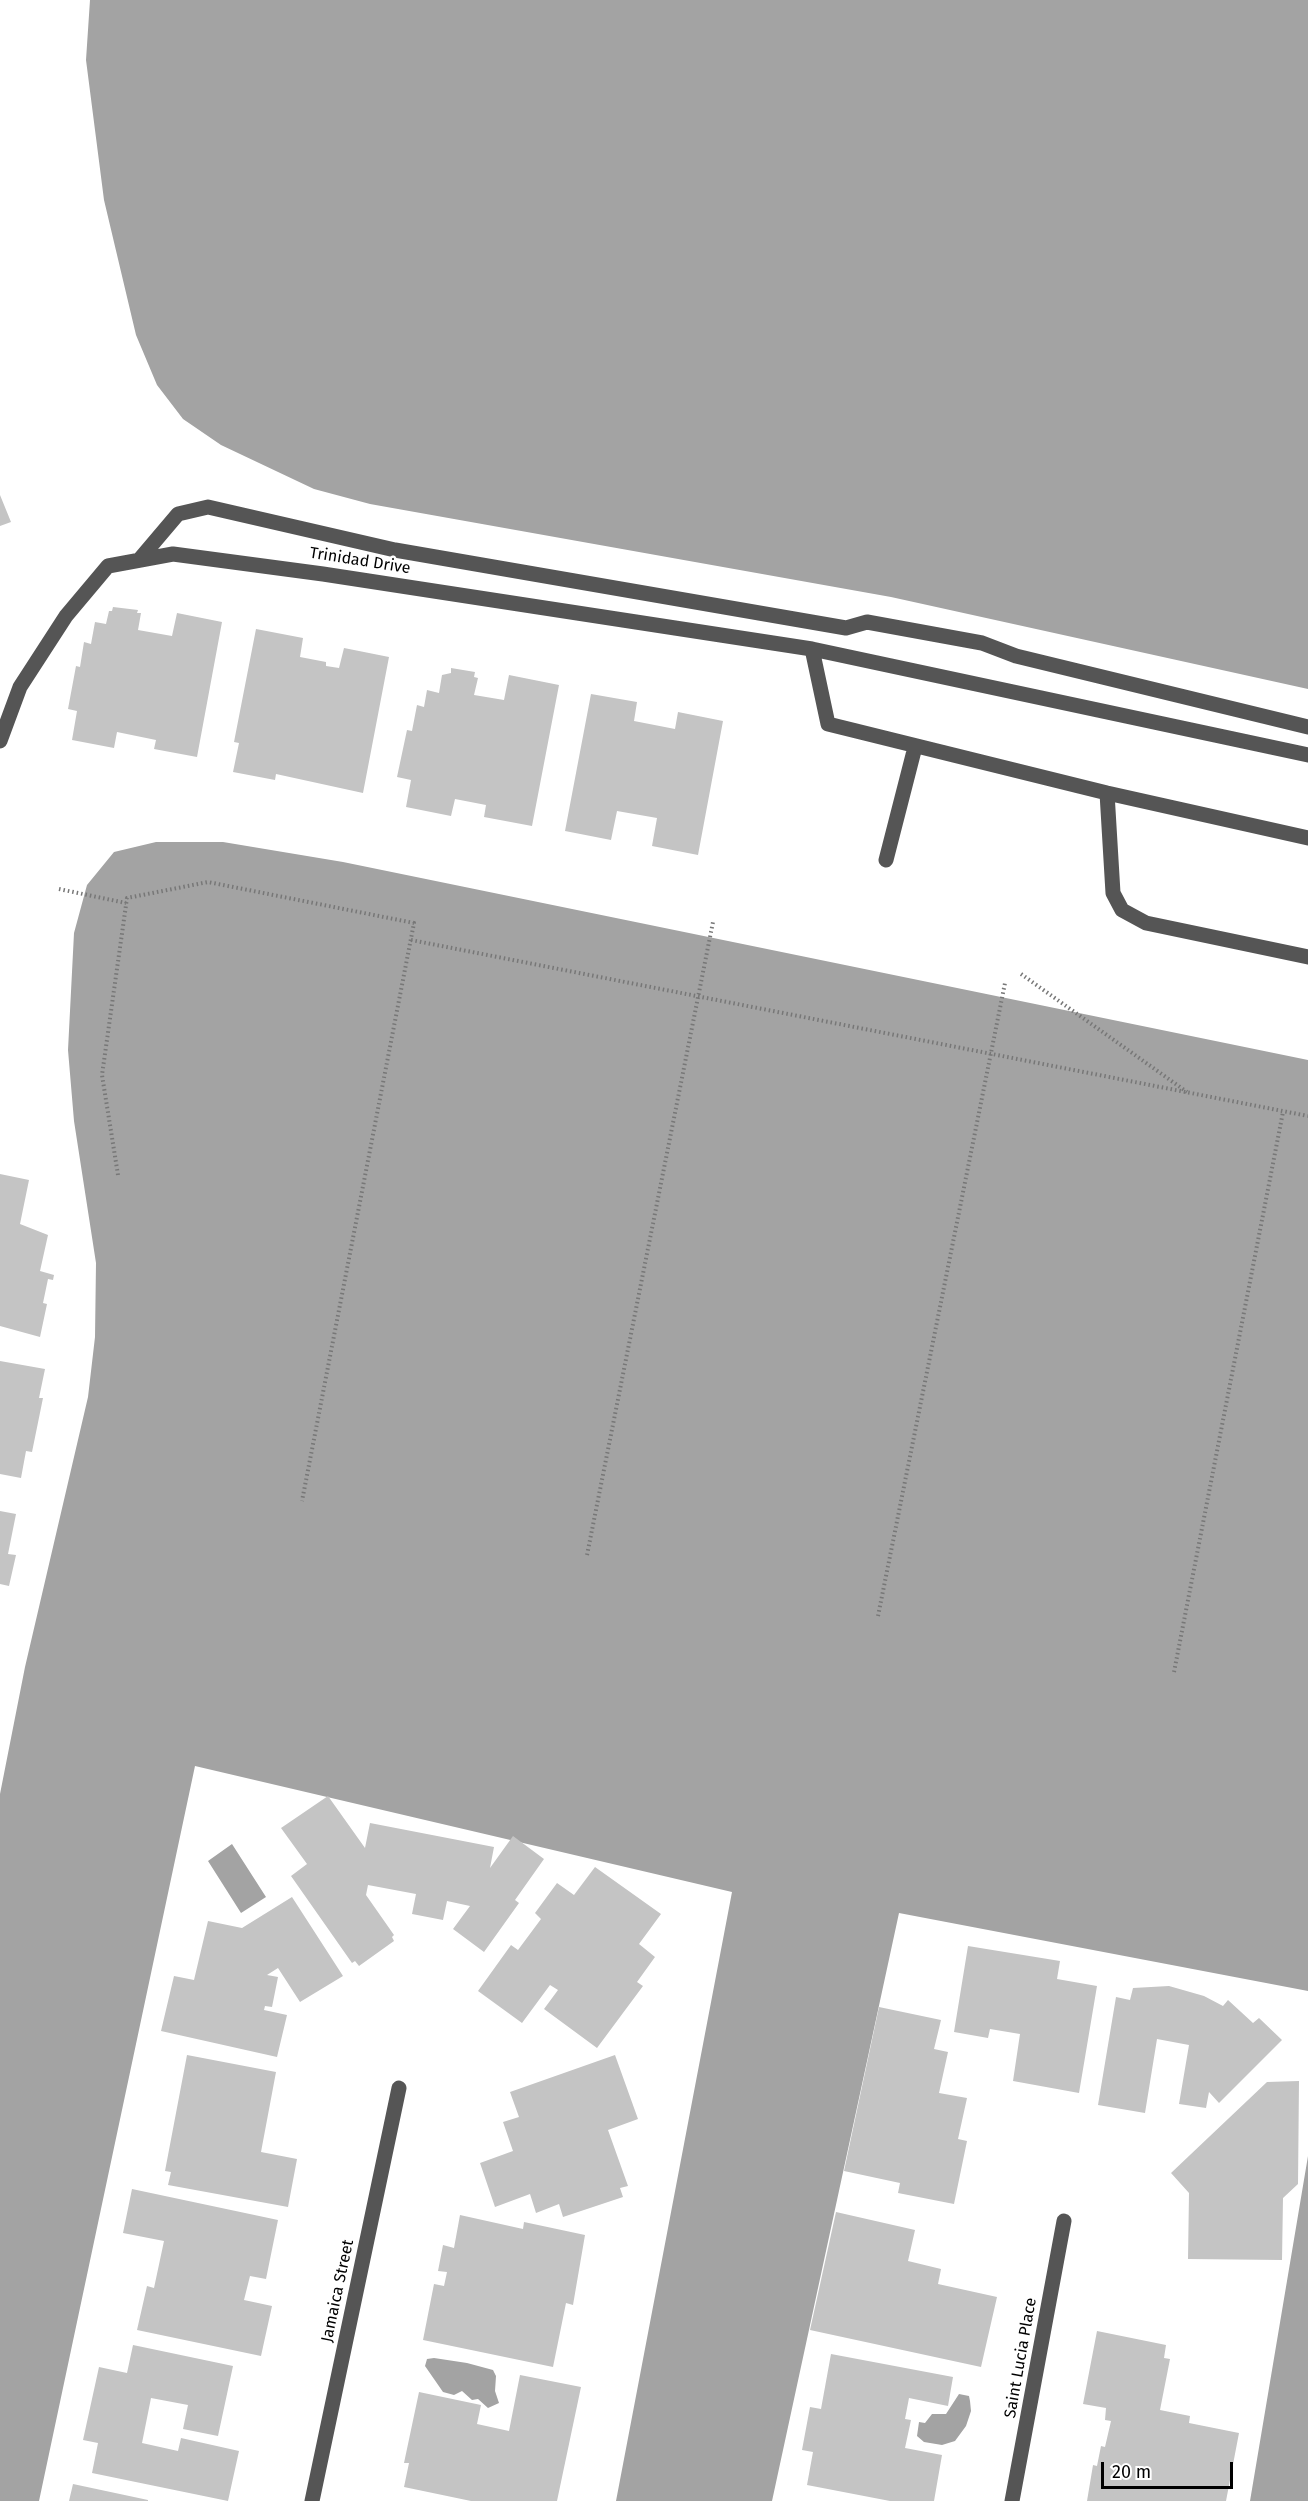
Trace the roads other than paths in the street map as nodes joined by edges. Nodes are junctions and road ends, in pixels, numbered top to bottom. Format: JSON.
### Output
{"nodes":[{"id":1,"x":139,"y":560,"type":"junction"},
{"id":2,"x":812,"y":649,"type":"junction"},
{"id":3,"x":1308,"y":726,"type":"edge"},
{"id":4,"x":0,"y":741,"type":"edge"},
{"id":5,"x":915,"y":747,"type":"junction"},
{"id":6,"x":1308,"y":754,"type":"edge"},
{"id":7,"x":1107,"y":793,"type":"junction"},
{"id":8,"x":1308,"y":838,"type":"edge"},
{"id":9,"x":886,"y":860,"type":"dead end"},
{"id":10,"x":1308,"y":957,"type":"edge"},
{"id":11,"x":399,"y":2088,"type":"dead end"},
{"id":12,"x":1064,"y":2221,"type":"dead end"},
{"id":13,"x":312,"y":2501,"type":"edge"},
{"id":14,"x":1012,"y":2501,"type":"edge"}],
"edges":[{"from":1,"to":2,"type":"street","name":"Trinidad Drive"},
{"from":1,"to":3,"type":"street"},
{"from":1,"to":4,"type":"street","name":"Trinidad Drive"},
{"from":2,"to":5,"type":"street"},
{"from":2,"to":6,"type":"street","name":"Trinidad Drive"},
{"from":5,"to":7,"type":"street"},
{"from":5,"to":9,"type":"street"},
{"from":7,"to":8,"type":"street"},
{"from":7,"to":10,"type":"street"},
{"from":11,"to":13,"type":"street","name":"Jamaica Street"},
{"from":12,"to":14,"type":"street","name":"Saint Lucia Place"}]}
